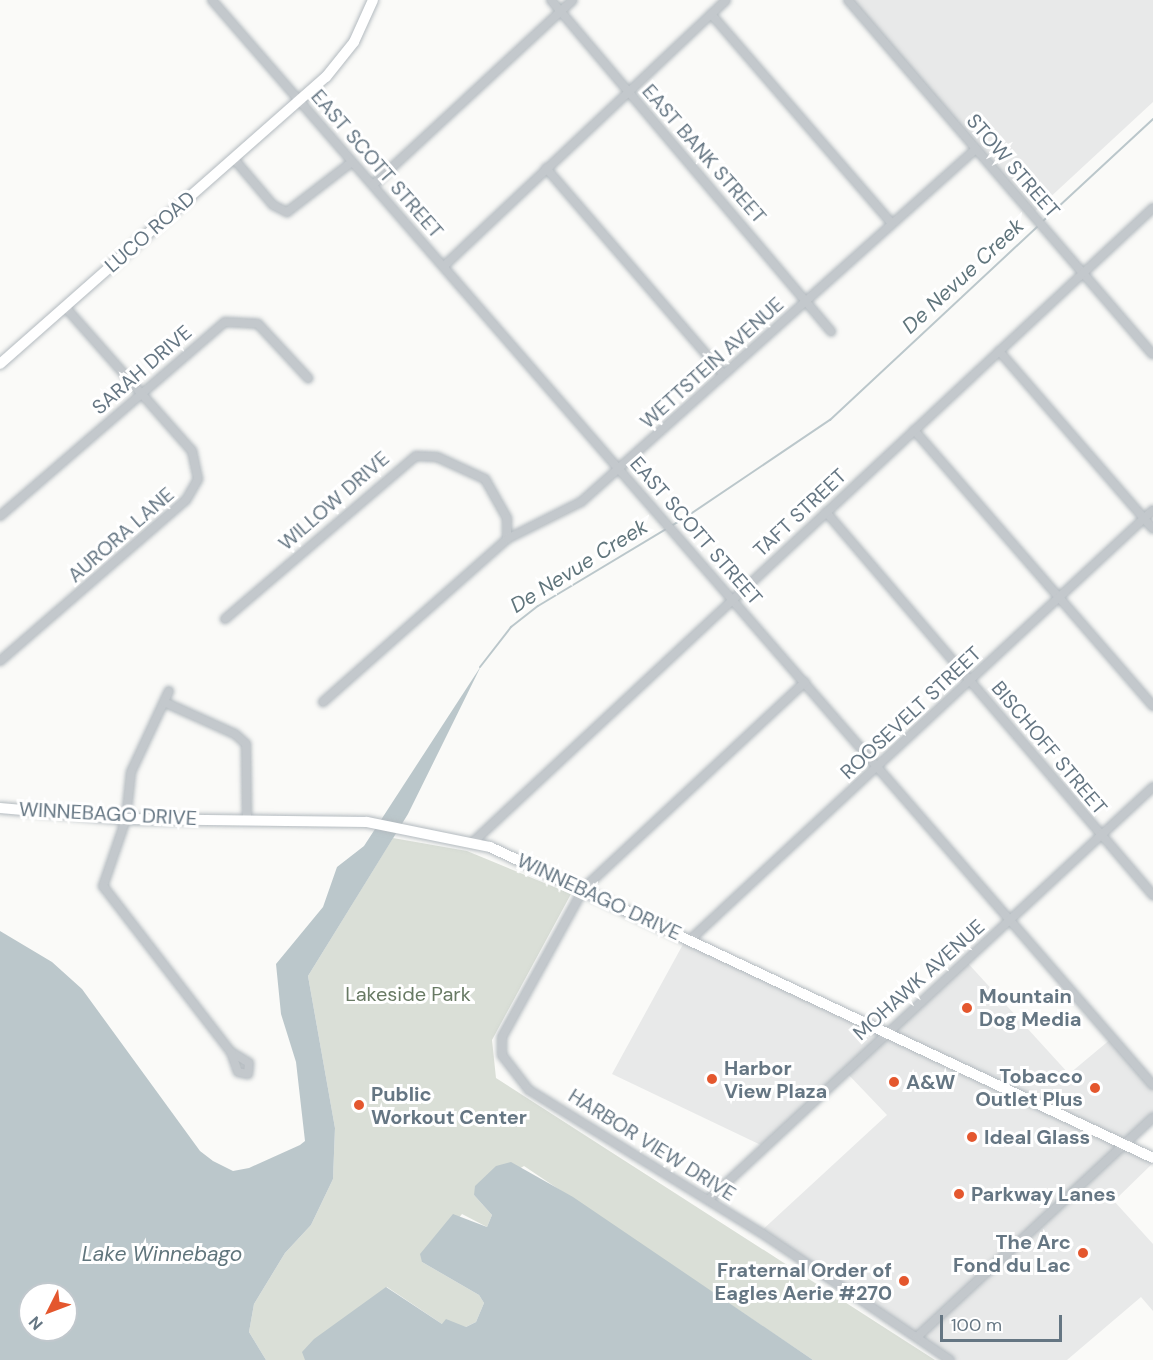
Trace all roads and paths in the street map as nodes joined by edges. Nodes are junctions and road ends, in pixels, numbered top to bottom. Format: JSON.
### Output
{"nodes":[{"id":1,"x":212,"y":0,"type":"edge"},
{"id":2,"x":373,"y":0,"type":"edge"},
{"id":3,"x":551,"y":0,"type":"edge"},
{"id":4,"x":573,"y":0,"type":"edge"},
{"id":5,"x":726,"y":0,"type":"edge"},
{"id":6,"x":848,"y":0,"type":"edge"},
{"id":7,"x":560,"y":11,"type":"junction"},
{"id":8,"x":711,"y":14,"type":"junction"},
{"id":9,"x":628,"y":90,"type":"junction"},
{"id":10,"x":301,"y":102,"type":"junction"},
{"id":11,"x":976,"y":149,"type":"junction"},
{"id":12,"x":234,"y":159,"type":"junction"},
{"id":13,"x":352,"y":162,"type":"junction"},
{"id":14,"x":546,"y":168,"type":"junction"},
{"id":15,"x":373,"y":185,"type":"junction"},
{"id":16,"x":1153,"y":208,"type":"edge"},
{"id":17,"x":892,"y":224,"type":"junction"},
{"id":18,"x":446,"y":265,"type":"junction"},
{"id":19,"x":1083,"y":273,"type":"junction"},
{"id":20,"x":807,"y":299,"type":"junction"},
{"id":21,"x":65,"y":306,"type":"junction"},
{"id":22,"x":831,"y":331,"type":"dead end"},
{"id":23,"x":999,"y":351,"type":"junction"},
{"id":24,"x":1153,"y":354,"type":"edge"},
{"id":25,"x":0,"y":364,"type":"edge"},
{"id":26,"x":723,"y":374,"type":"junction"},
{"id":27,"x":308,"y":378,"type":"dead end"},
{"id":28,"x":141,"y":393,"type":"junction"},
{"id":29,"x":914,"y":430,"type":"junction"},
{"id":30,"x":620,"y":468,"type":"junction"},
{"id":31,"x":1153,"y":510,"type":"edge"},
{"id":32,"x":826,"y":512,"type":"junction"},
{"id":33,"x":0,"y":516,"type":"edge"},
{"id":34,"x":1144,"y":519,"type":"junction"},
{"id":35,"x":1153,"y":529,"type":"edge"},
{"id":36,"x":507,"y":539,"type":"junction"},
{"id":37,"x":732,"y":598,"type":"junction"},
{"id":38,"x":1060,"y":598,"type":"junction"},
{"id":39,"x":225,"y":619,"type":"dead end"},
{"id":40,"x":0,"y":661,"type":"edge"},
{"id":41,"x":970,"y":680,"type":"junction"},
{"id":42,"x":805,"y":682,"type":"junction"},
{"id":43,"x":169,"y":691,"type":"dead end"},
{"id":44,"x":164,"y":702,"type":"junction"},
{"id":45,"x":323,"y":702,"type":"dead end"},
{"id":46,"x":1153,"y":706,"type":"edge"},
{"id":47,"x":877,"y":766,"type":"junction"},
{"id":48,"x":1153,"y":787,"type":"edge"},
{"id":49,"x":0,"y":808,"type":"edge"},
{"id":50,"x":247,"y":818,"type":"junction"},
{"id":51,"x":126,"y":819,"type":"junction"},
{"id":52,"x":1101,"y":835,"type":"junction"},
{"id":53,"x":472,"y":843,"type":"junction"},
{"id":54,"x":584,"y":888,"type":"junction"},
{"id":55,"x":1153,"y":896,"type":"edge"},
{"id":56,"x":1009,"y":920,"type":"junction"},
{"id":57,"x":691,"y":939,"type":"junction"},
{"id":58,"x":886,"y":1032,"type":"junction"},
{"id":59,"x":231,"y":1052,"type":"dead end"},
{"id":60,"x":1153,"y":1085,"type":"edge"},
{"id":61,"x":1153,"y":1118,"type":"edge"},
{"id":62,"x":1124,"y":1145,"type":"junction"},
{"id":63,"x":1153,"y":1158,"type":"edge"},
{"id":64,"x":708,"y":1200,"type":"junction"},
{"id":65,"x":918,"y":1336,"type":"junction"},
{"id":66,"x":950,"y":1360,"type":"edge"}],
"edges":[{"from":1,"to":10,"type":"street","name":"EAST SCOTT STREET"},
{"from":2,"to":10,"type":"main road","name":"LUCO ROAD"},
{"from":3,"to":7,"type":"street","name":"EAST BANK STREET"},
{"from":4,"to":7,"type":"street"},
{"from":5,"to":8,"type":"street"},
{"from":6,"to":11,"type":"street","name":"STOW STREET"},
{"from":7,"to":9,"type":"street","name":"EAST BANK STREET"},
{"from":7,"to":15,"type":"street"},
{"from":8,"to":9,"type":"street"},
{"from":8,"to":17,"type":"street"},
{"from":9,"to":14,"type":"street"},
{"from":9,"to":20,"type":"street","name":"EAST BANK STREET"},
{"from":10,"to":12,"type":"main road","name":"LUCO ROAD"},
{"from":10,"to":13,"type":"street","name":"EAST SCOTT STREET"},
{"from":11,"to":17,"type":"street","name":"WETTSTEIN AVENUE"},
{"from":11,"to":19,"type":"street","name":"STOW STREET"},
{"from":12,"to":13,"type":"street"},
{"from":12,"to":21,"type":"main road","name":"LUCO ROAD"},
{"from":13,"to":15,"type":"street","name":"EAST SCOTT STREET"},
{"from":14,"to":18,"type":"street"},
{"from":14,"to":26,"type":"street"},
{"from":15,"to":18,"type":"street","name":"EAST SCOTT STREET"},
{"from":16,"to":19,"type":"street","name":"TAFT STREET"},
{"from":17,"to":20,"type":"street","name":"WETTSTEIN AVENUE"},
{"from":18,"to":30,"type":"street","name":"EAST SCOTT STREET"},
{"from":19,"to":23,"type":"street","name":"TAFT STREET"},
{"from":19,"to":24,"type":"street","name":"STOW STREET"},
{"from":20,"to":22,"type":"street","name":"EAST BANK STREET"},
{"from":20,"to":26,"type":"street","name":"WETTSTEIN AVENUE"},
{"from":21,"to":25,"type":"main road","name":"LUCO ROAD"},
{"from":21,"to":28,"type":"street","name":"AURORA LANE"},
{"from":23,"to":29,"type":"street","name":"TAFT STREET"},
{"from":23,"to":34,"type":"street"},
{"from":26,"to":30,"type":"street","name":"WETTSTEIN AVENUE"},
{"from":27,"to":28,"type":"street","name":"SARAH DRIVE"},
{"from":28,"to":33,"type":"street","name":"SARAH DRIVE"},
{"from":28,"to":40,"type":"street","name":"AURORA LANE"},
{"from":29,"to":32,"type":"street","name":"TAFT STREET"},
{"from":29,"to":38,"type":"street"},
{"from":30,"to":36,"type":"street","name":"WETTSTEIN AVENUE"},
{"from":30,"to":37,"type":"street","name":"EAST SCOTT STREET"},
{"from":31,"to":34,"type":"street","name":"ROOSEVELT STREET"},
{"from":32,"to":37,"type":"street","name":"TAFT STREET"},
{"from":32,"to":41,"type":"street","name":"BISCHOFF STREET"},
{"from":34,"to":35,"type":"street"},
{"from":34,"to":38,"type":"street","name":"ROOSEVELT STREET"},
{"from":36,"to":39,"type":"street","name":"WILLOW DRIVE"},
{"from":36,"to":45,"type":"street","name":"WETTSTEIN AVENUE"},
{"from":37,"to":42,"type":"street","name":"EAST SCOTT STREET"},
{"from":37,"to":53,"type":"street","name":"TAFT STREET"},
{"from":38,"to":41,"type":"street","name":"ROOSEVELT STREET"},
{"from":38,"to":46,"type":"street"},
{"from":41,"to":47,"type":"street","name":"ROOSEVELT STREET"},
{"from":41,"to":52,"type":"street","name":"BISCHOFF STREET"},
{"from":42,"to":47,"type":"street","name":"EAST SCOTT STREET"},
{"from":42,"to":54,"type":"street","name":"HARBOR VIEW DRIVE"},
{"from":43,"to":44,"type":"street"},
{"from":44,"to":50,"type":"street"},
{"from":44,"to":51,"type":"street"},
{"from":47,"to":56,"type":"street","name":"EAST SCOTT STREET"},
{"from":47,"to":57,"type":"street","name":"ROOSEVELT STREET"},
{"from":48,"to":52,"type":"street","name":"MOHAWK AVENUE"},
{"from":49,"to":51,"type":"main road","name":"WINNEBAGO DRIVE"},
{"from":50,"to":51,"type":"main road","name":"WINNEBAGO DRIVE"},
{"from":50,"to":53,"type":"main road","name":"WINNEBAGO DRIVE"},
{"from":51,"to":59,"type":"street"},
{"from":52,"to":55,"type":"street","name":"BISCHOFF STREET"},
{"from":52,"to":56,"type":"street","name":"MOHAWK AVENUE"},
{"from":53,"to":54,"type":"main road","name":"WINNEBAGO DRIVE"},
{"from":54,"to":57,"type":"main road","name":"WINNEBAGO DRIVE"},
{"from":54,"to":64,"type":"street","name":"HARBOR VIEW DRIVE"},
{"from":56,"to":58,"type":"street","name":"MOHAWK AVENUE"},
{"from":56,"to":60,"type":"street","name":"EAST SCOTT STREET"},
{"from":57,"to":58,"type":"main road","name":"WINNEBAGO DRIVE"},
{"from":58,"to":62,"type":"main road","name":"WINNEBAGO DRIVE"},
{"from":58,"to":64,"type":"street","name":"MOHAWK AVENUE"},
{"from":61,"to":62,"type":"street"},
{"from":62,"to":63,"type":"main road","name":"WINNEBAGO DRIVE"},
{"from":62,"to":65,"type":"street"},
{"from":64,"to":65,"type":"street","name":"HARBOR VIEW DRIVE"},
{"from":65,"to":66,"type":"street","name":"HARBOR VIEW DRIVE"}]}
